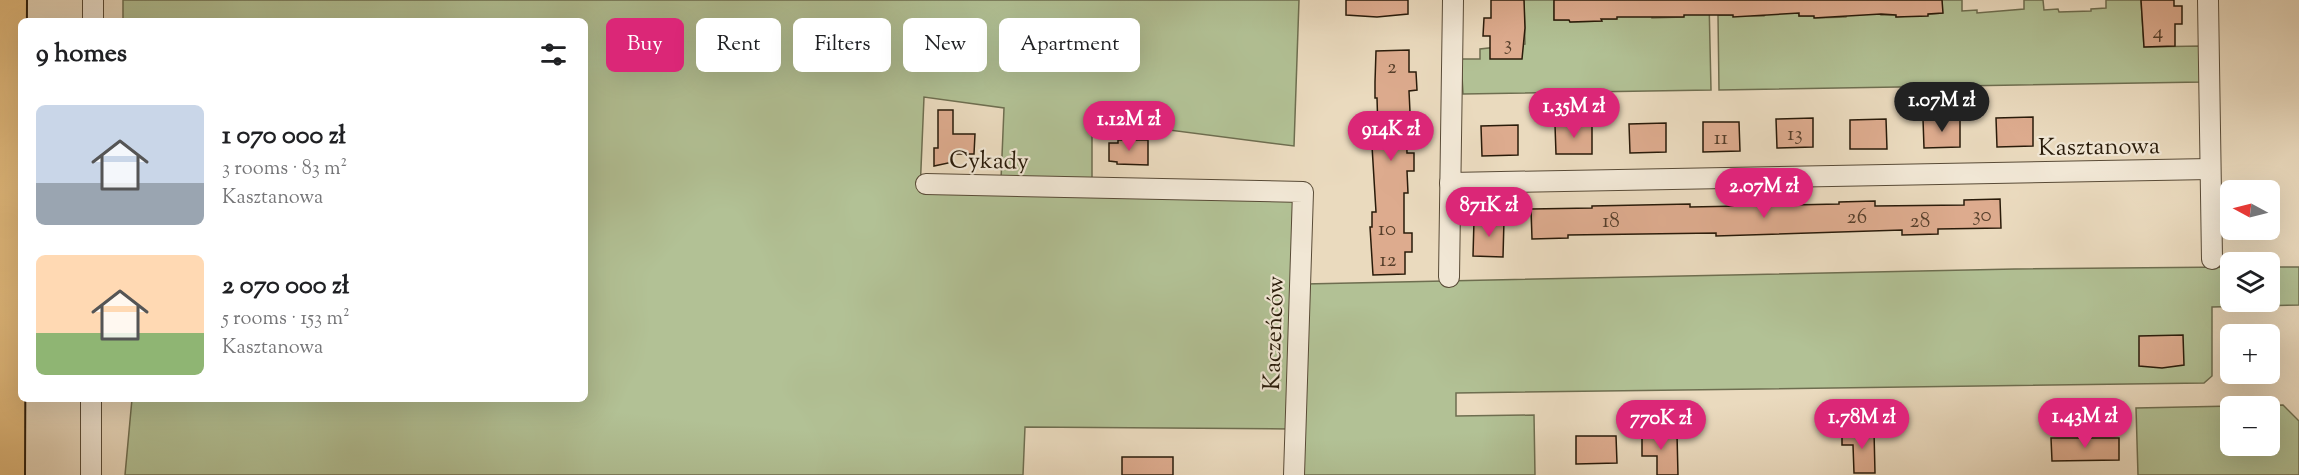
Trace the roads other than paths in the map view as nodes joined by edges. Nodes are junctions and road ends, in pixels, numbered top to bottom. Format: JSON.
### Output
{"nodes":[{"id":1,"x":12,"y":0,"type":"edge"},
{"id":2,"x":93,"y":0,"type":"edge"},
{"id":3,"x":1453,"y":0,"type":"edge"},
{"id":4,"x":2208,"y":0,"type":"edge"},
{"id":5,"x":93,"y":18,"type":"edge"},
{"id":6,"x":2210,"y":169,"type":"junction"},
{"id":7,"x":1450,"y":183,"type":"junction"},
{"id":8,"x":926,"y":184,"type":"dead end"},
{"id":9,"x":1303,"y":192,"type":"joint"},
{"id":10,"x":2212,"y":259,"type":"dead end"},
{"id":11,"x":1449,"y":277,"type":"dead end"},
{"id":12,"x":91,"y":402,"type":"edge"},
{"id":13,"x":10,"y":475,"type":"edge"},
{"id":14,"x":91,"y":475,"type":"edge"},
{"id":15,"x":1294,"y":475,"type":"edge"}],
"edges":[{"from":1,"to":13,"type":"highway"},
{"from":2,"to":5,"type":"street"},
{"from":3,"to":7,"type":"street"},
{"from":4,"to":6,"type":"street"},
{"from":6,"to":7,"type":"street","name":"Kasztanowa"},
{"from":6,"to":10,"type":"street"},
{"from":7,"to":11,"type":"street"},
{"from":8,"to":9,"type":"street","name":"Cykady"},
{"from":9,"to":15,"type":"street","name":"Kaczeńców"},
{"from":12,"to":14,"type":"street"}]}
